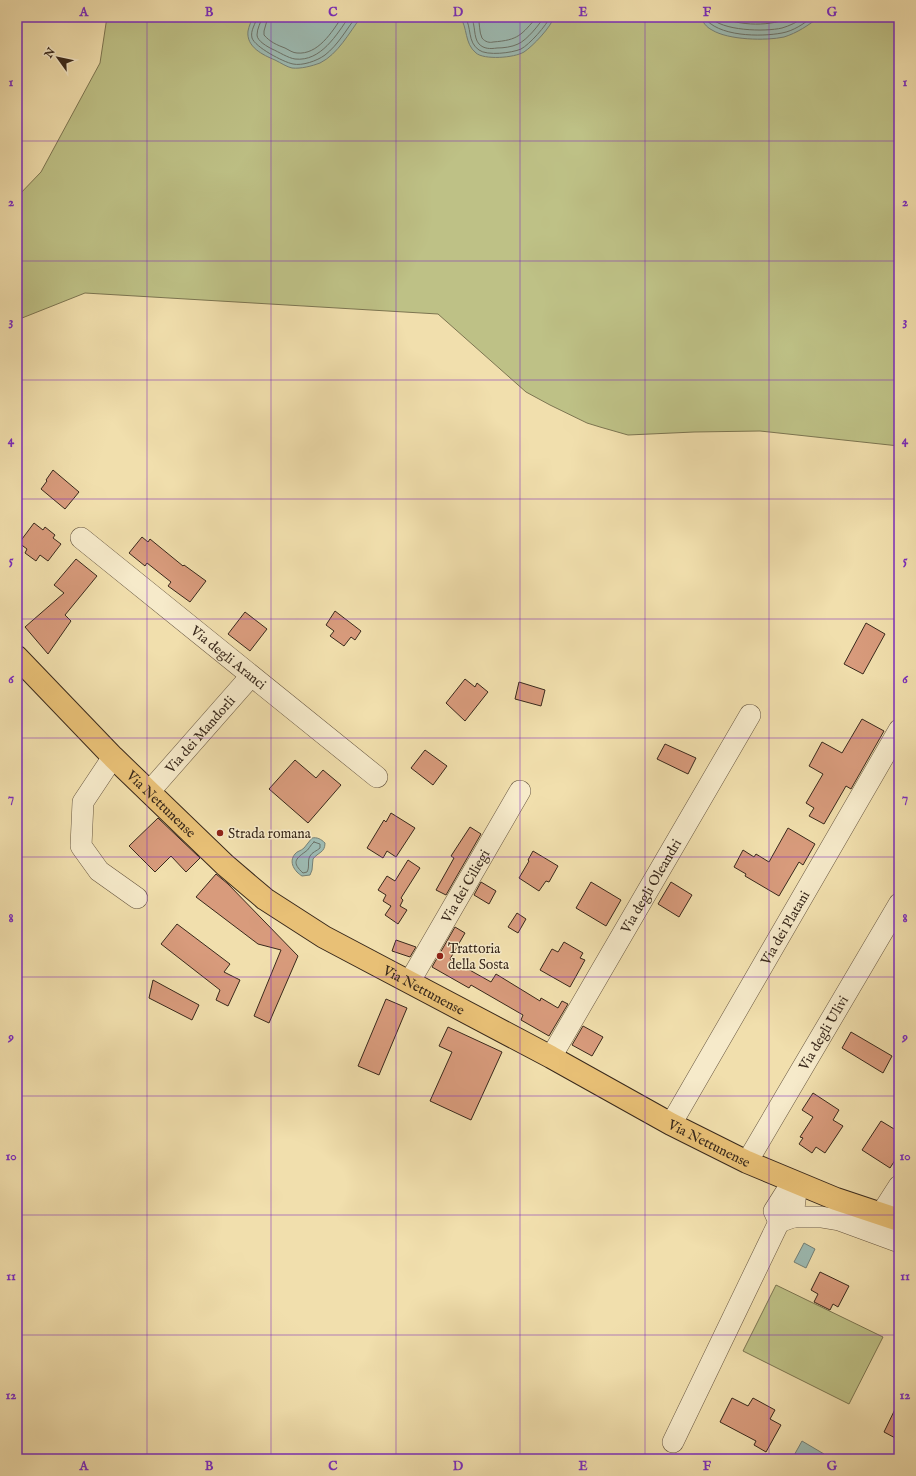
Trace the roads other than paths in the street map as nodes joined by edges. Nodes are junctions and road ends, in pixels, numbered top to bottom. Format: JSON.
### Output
{"nodes":[{"id":1,"x":81,"y":538,"type":"dead end"},
{"id":2,"x":17,"y":657,"type":"edge"},
{"id":3,"x":251,"y":676,"type":"junction"},
{"id":4,"x":750,"y":715,"type":"dead end"},
{"id":5,"x":899,"y":730,"type":"edge"},
{"id":6,"x":113,"y":757,"type":"junction"},
{"id":7,"x":377,"y":777,"type":"dead end"},
{"id":8,"x":520,"y":791,"type":"dead end"},
{"id":9,"x":149,"y":792,"type":"junction"},
{"id":10,"x":137,"y":898,"type":"dead end"},
{"id":11,"x":899,"y":904,"type":"edge"},
{"id":12,"x":410,"y":981,"type":"junction"},
{"id":13,"x":551,"y":1057,"type":"junction"},
{"id":14,"x":671,"y":1124,"type":"junction"},
{"id":15,"x":747,"y":1162,"type":"junction"},
{"id":16,"x":795,"y":1182,"type":"junction"},
{"id":17,"x":899,"y":1186,"type":"edge"},
{"id":18,"x":890,"y":1217,"type":"edge"},
{"id":19,"x":786,"y":1220,"type":"junction"},
{"id":20,"x":899,"y":1242,"type":"edge"},
{"id":21,"x":673,"y":1442,"type":"dead end"}],
"edges":[{"from":1,"to":3,"type":"street","name":"Via degli Aranci"},
{"from":2,"to":6,"type":"main road","name":"Via Nettunense"},
{"from":3,"to":7,"type":"street","name":"Via degli Aranci"},
{"from":3,"to":9,"type":"street","name":"Via dei Mandorli"},
{"from":4,"to":13,"type":"street","name":"Via degli Oleandri"},
{"from":5,"to":14,"type":"street","name":"Via dei Platani"},
{"from":6,"to":9,"type":"main road","name":"Via Nettunense"},
{"from":6,"to":10,"type":"street"},
{"from":8,"to":12,"type":"street","name":"Via dei Ciliegi"},
{"from":9,"to":12,"type":"main road","name":"Via Nettunense"},
{"from":11,"to":15,"type":"street","name":"Via degli Ulivi"},
{"from":12,"to":13,"type":"main road","name":"Via Nettunense"},
{"from":13,"to":14,"type":"main road","name":"Via Nettunense"},
{"from":14,"to":15,"type":"main road","name":"Via Nettunense"},
{"from":15,"to":16,"type":"main road","name":"Via Nettunense"},
{"from":16,"to":18,"type":"main road","name":"Via Nettunense"},
{"from":16,"to":19,"type":"street"},
{"from":17,"to":18,"type":"street"},
{"from":19,"to":20,"type":"street"},
{"from":19,"to":21,"type":"street"}]}
